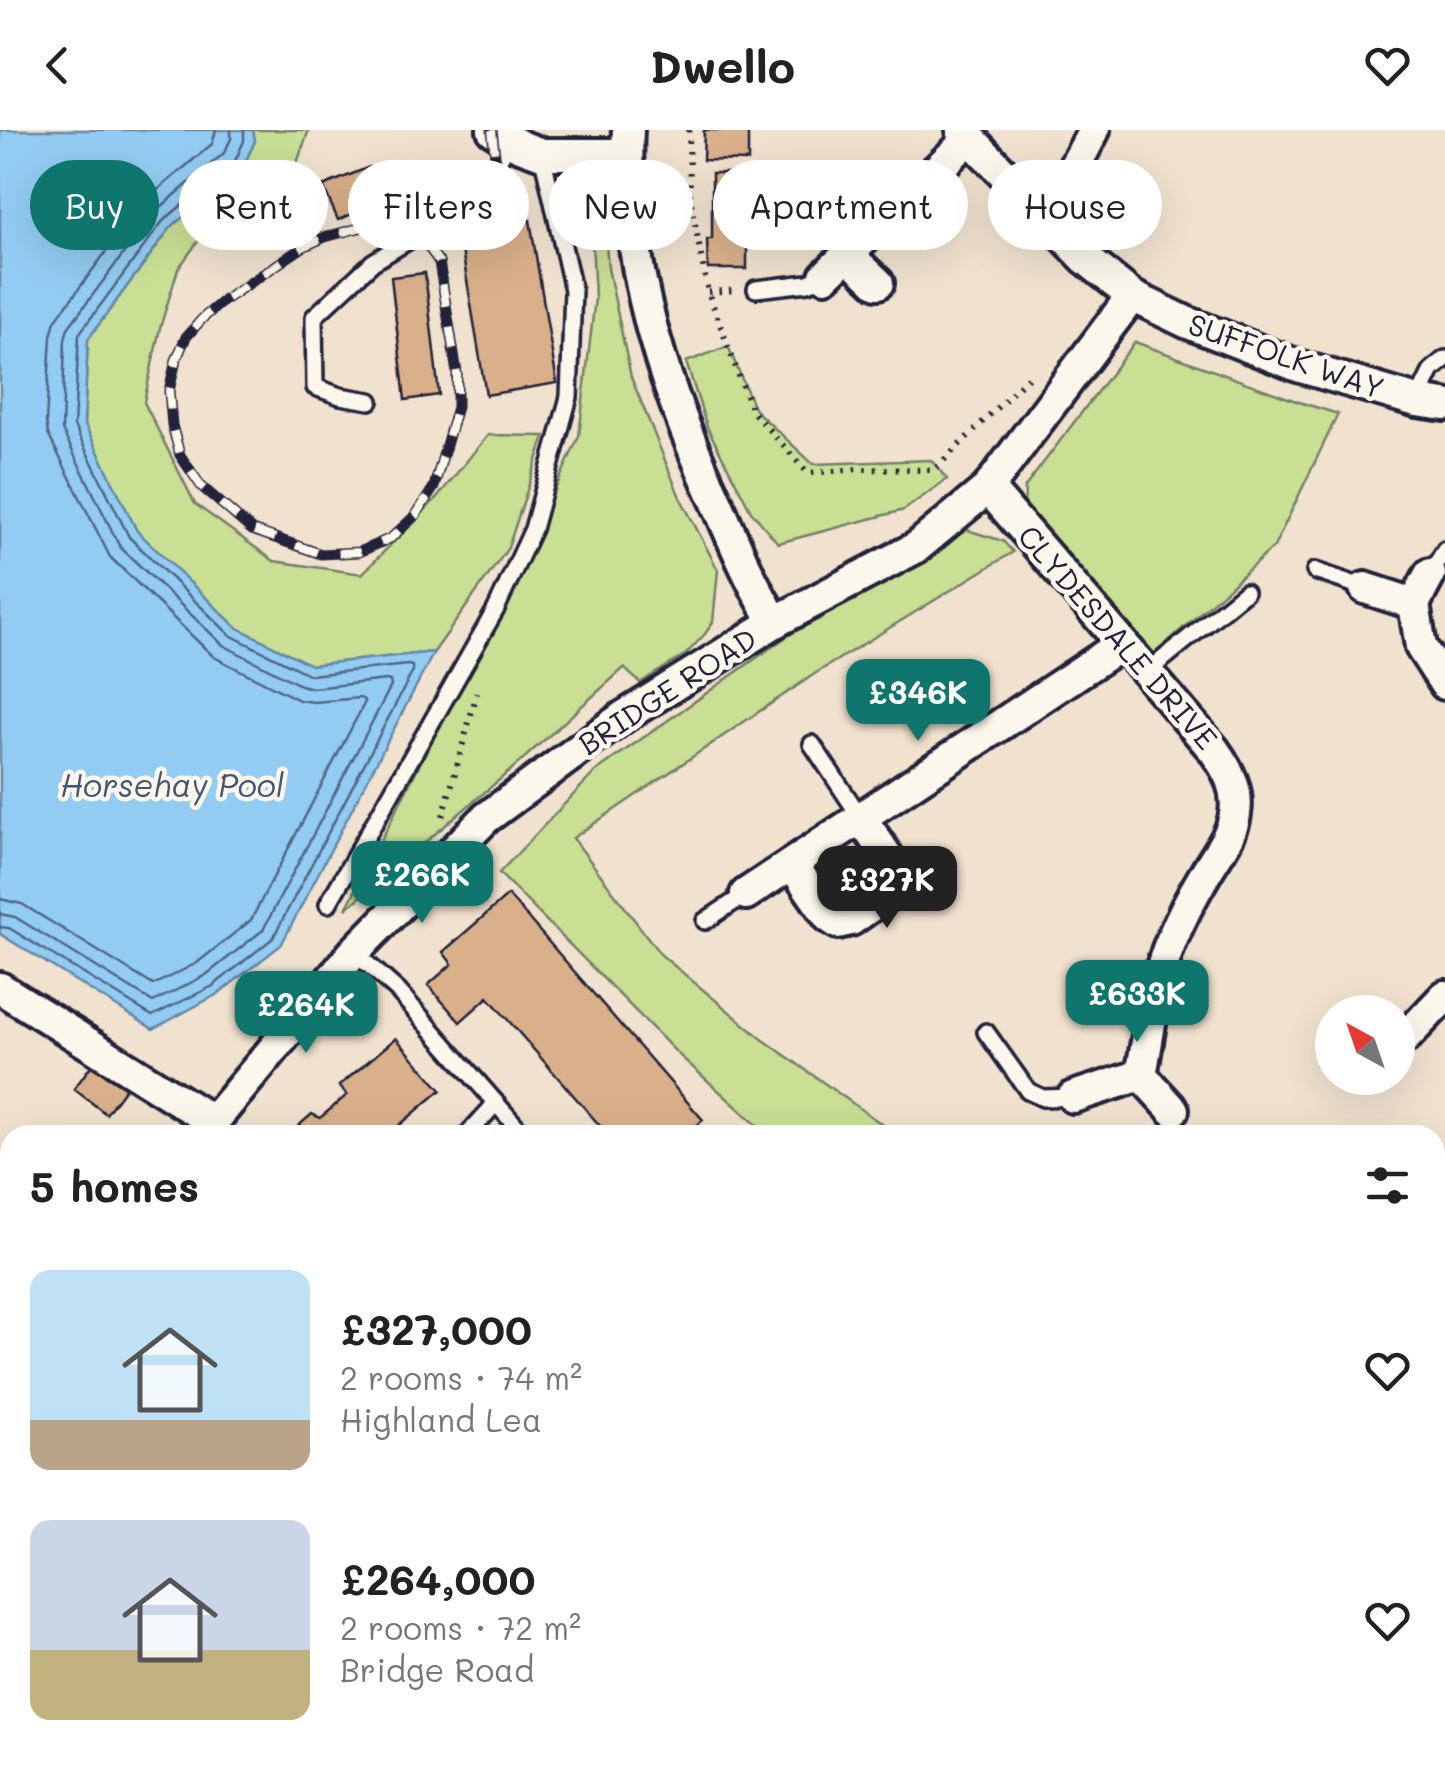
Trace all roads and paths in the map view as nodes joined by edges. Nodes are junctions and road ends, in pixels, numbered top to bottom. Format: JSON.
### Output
{"nodes":[{"id":1,"x":689,"y":130,"type":"edge"},
{"id":2,"x":1094,"y":130,"type":"edge"},
{"id":3,"x":966,"y":134,"type":"edge"},
{"id":4,"x":502,"y":135,"type":"edge"},
{"id":5,"x":627,"y":142,"type":"edge"},
{"id":6,"x":542,"y":154,"type":"junction"},
{"id":7,"x":991,"y":160,"type":"edge"},
{"id":8,"x":1078,"y":160,"type":"edge"},
{"id":9,"x":1077,"y":250,"type":"edge"},
{"id":10,"x":848,"y":254,"type":"junction"},
{"id":11,"x":825,"y":276,"type":"joint"},
{"id":12,"x":878,"y":284,"type":"dead end"},
{"id":13,"x":756,"y":288,"type":"dead end"},
{"id":14,"x":1132,"y":296,"type":"junction"},
{"id":15,"x":1445,"y":359,"type":"edge"},
{"id":16,"x":1075,"y":368,"type":"junction"},
{"id":17,"x":370,"y":401,"type":"dead end"},
{"id":18,"x":1431,"y":403,"type":"edge"},
{"id":19,"x":988,"y":488,"type":"junction"},
{"id":20,"x":1438,"y":562,"type":"edge"},
{"id":21,"x":1315,"y":570,"type":"dead end"},
{"id":22,"x":1365,"y":588,"type":"joint"},
{"id":23,"x":1245,"y":592,"type":"dead end"},
{"id":24,"x":1414,"y":604,"type":"junction"},
{"id":25,"x":776,"y":622,"type":"junction"},
{"id":26,"x":1122,"y":644,"type":"junction"},
{"id":27,"x":1146,"y":672,"type":"junction"},
{"id":28,"x":480,"y":679,"type":"dead end"},
{"id":29,"x":1445,"y":684,"type":"edge"},
{"id":30,"x":812,"y":744,"type":"dead end"},
{"id":31,"x":860,"y":818,"type":"junction"},
{"id":32,"x":448,"y":857,"type":"junction"},
{"id":33,"x":792,"y":864,"type":"junction"},
{"id":34,"x":746,"y":894,"type":"joint"},
{"id":35,"x":328,"y":904,"type":"dead end"},
{"id":36,"x":705,"y":920,"type":"dead end"},
{"id":37,"x":354,"y":952,"type":"junction"},
{"id":38,"x":0,"y":988,"type":"edge"},
{"id":39,"x":1445,"y":996,"type":"edge"},
{"id":40,"x":1415,"y":1028,"type":"edge"},
{"id":41,"x":986,"y":1032,"type":"dead end"},
{"id":42,"x":1141,"y":1075,"type":"junction"},
{"id":43,"x":1073,"y":1097,"type":"joint"},
{"id":44,"x":496,"y":1103,"type":"junction"},
{"id":45,"x":1172,"y":1110,"type":"dead end"},
{"id":46,"x":203,"y":1125,"type":"edge"},
{"id":47,"x":210,"y":1125,"type":"edge"},
{"id":48,"x":476,"y":1125,"type":"edge"},
{"id":49,"x":515,"y":1125,"type":"edge"}],
"edges":[{"from":1,"to":16,"type":"path"},
{"from":2,"to":8,"type":"street"},
{"from":3,"to":7,"type":"street","name":"SUFFOLK WAY"},
{"from":3,"to":10,"type":"street"},
{"from":4,"to":6,"type":"street"},
{"from":4,"to":17,"type":"lane"},
{"from":5,"to":6,"type":"street"},
{"from":5,"to":25,"type":"street","name":"BRIDGE ROAD"},
{"from":6,"to":35,"type":"lane"},
{"from":9,"to":14,"type":"street","name":"SUFFOLK WAY"},
{"from":10,"to":11,"type":"street"},
{"from":10,"to":12,"type":"street"},
{"from":11,"to":13,"type":"lane"},
{"from":14,"to":16,"type":"street"},
{"from":14,"to":18,"type":"street","name":"SUFFOLK WAY"},
{"from":15,"to":18,"type":"lane"},
{"from":16,"to":19,"type":"street"},
{"from":19,"to":25,"type":"street"},
{"from":19,"to":26,"type":"street","name":"CLYDESDALE DRIVE"},
{"from":20,"to":24,"type":"street"},
{"from":21,"to":22,"type":"lane"},
{"from":22,"to":24,"type":"street"},
{"from":23,"to":27,"type":"lane"},
{"from":24,"to":29,"type":"street"},
{"from":25,"to":32,"type":"street","name":"BRIDGE ROAD"},
{"from":26,"to":27,"type":"street","name":"CLYDESDALE DRIVE"},
{"from":26,"to":31,"type":"street"},
{"from":27,"to":42,"type":"street","name":"CLYDESDALE DRIVE"},
{"from":28,"to":32,"type":"path"},
{"from":30,"to":31,"type":"lane"},
{"from":31,"to":33,"type":"street"},
{"from":31,"to":33,"type":"street"},
{"from":32,"to":37,"type":"street","name":"BRIDGE ROAD"},
{"from":33,"to":34,"type":"street"},
{"from":34,"to":36,"type":"lane"},
{"from":37,"to":44,"type":"lane"},
{"from":37,"to":47,"type":"street","name":"BRIDGE ROAD"},
{"from":38,"to":46,"type":"street"},
{"from":39,"to":40,"type":"street"},
{"from":41,"to":43,"type":"lane"},
{"from":42,"to":43,"type":"street"},
{"from":42,"to":45,"type":"street"},
{"from":44,"to":48,"type":"lane"},
{"from":44,"to":49,"type":"lane"}]}
